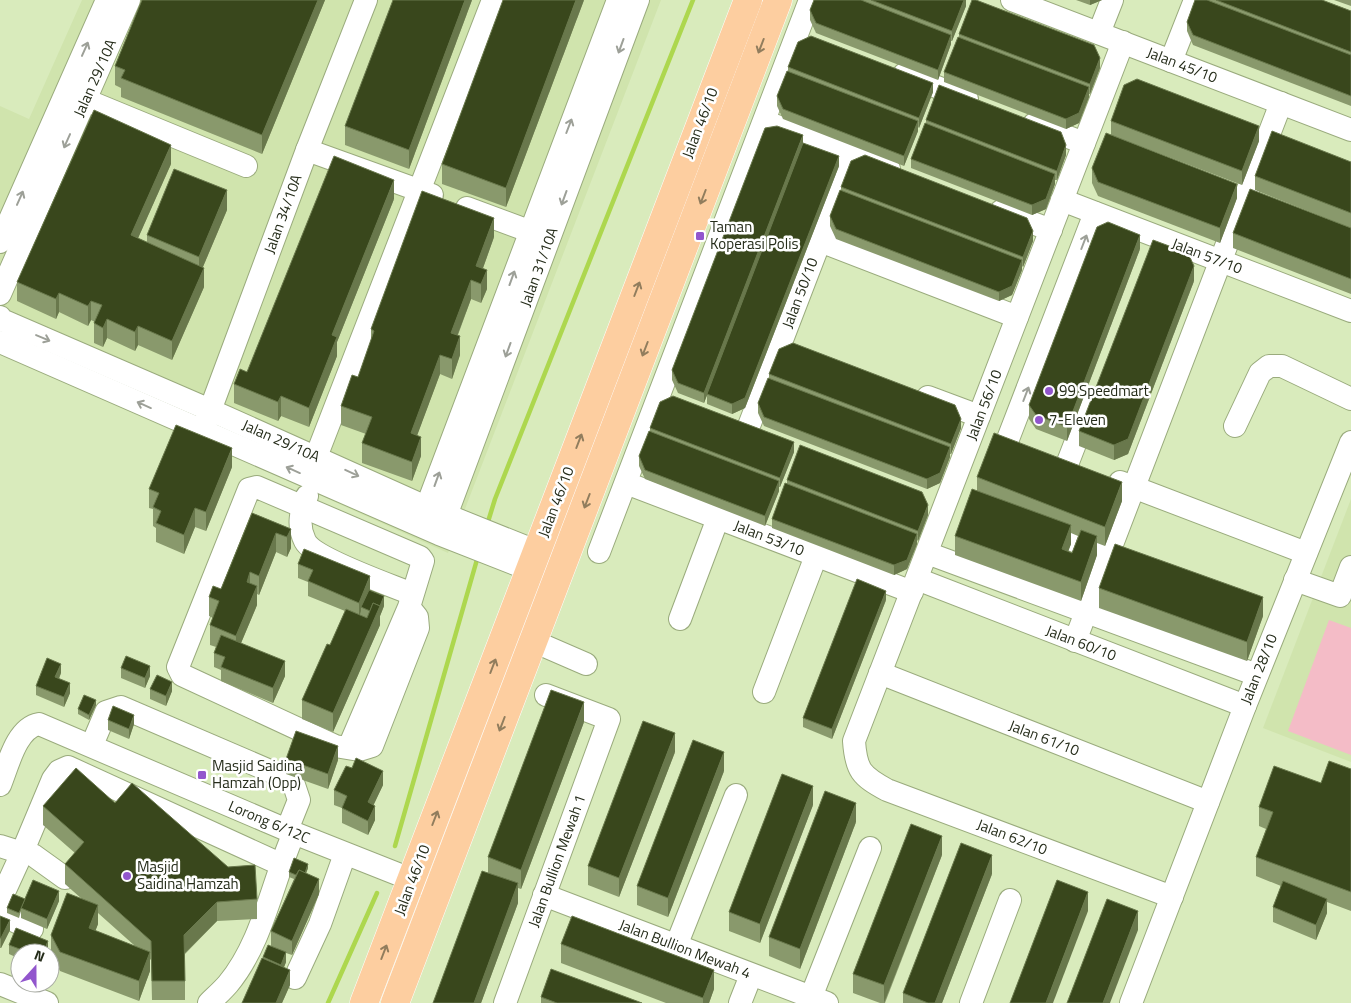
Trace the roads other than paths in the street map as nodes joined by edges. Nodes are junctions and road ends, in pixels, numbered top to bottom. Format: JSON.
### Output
{"nodes":[{"id":1,"x":106,"y":0,"type":"edge"},
{"id":2,"x":129,"y":0,"type":"edge"},
{"id":3,"x":366,"y":0,"type":"edge"},
{"id":4,"x":493,"y":0,"type":"edge"},
{"id":5,"x":618,"y":0,"type":"edge"},
{"id":6,"x":638,"y":0,"type":"edge"},
{"id":7,"x":748,"y":0,"type":"edge"},
{"id":8,"x":778,"y":0,"type":"edge"},
{"id":9,"x":810,"y":0,"type":"edge"},
{"id":10,"x":1012,"y":0,"type":"edge"},
{"id":11,"x":1112,"y":0,"type":"edge"},
{"id":12,"x":1194,"y":0,"type":"edge"},
{"id":13,"x":1099,"y":33,"type":"junction"},
{"id":14,"x":1123,"y":42,"type":"junction"},
{"id":15,"x":1171,"y":61,"type":"junction"},
{"id":16,"x":881,"y":66,"type":"edge"},
{"id":17,"x":76,"y":96,"type":"junction"},
{"id":18,"x":1281,"y":103,"type":"junction"},
{"id":19,"x":982,"y":104,"type":"edge"},
{"id":20,"x":1010,"y":115,"type":"edge"},
{"id":21,"x":764,"y":121,"type":"junction"},
{"id":22,"x":1351,"y":130,"type":"edge"},
{"id":23,"x":1092,"y":140,"type":"junction"},
{"id":24,"x":307,"y":150,"type":"junction"},
{"id":25,"x":853,"y":155,"type":"junction"},
{"id":26,"x":246,"y":166,"type":"dead end"},
{"id":27,"x":907,"y":175,"type":"edge"},
{"id":28,"x":419,"y":190,"type":"junction"},
{"id":29,"x":1062,"y":200,"type":"junction"},
{"id":30,"x":979,"y":203,"type":"edge"},
{"id":31,"x":1095,"y":213,"type":"junction"},
{"id":32,"x":1051,"y":230,"type":"junction"},
{"id":33,"x":529,"y":231,"type":"junction"},
{"id":34,"x":820,"y":241,"type":"junction"},
{"id":35,"x":0,"y":242,"type":"edge"},
{"id":36,"x":1221,"y":261,"type":"junction"},
{"id":37,"x":0,"y":294,"type":"edge"},
{"id":38,"x":1351,"y":311,"type":"edge"},
{"id":39,"x":0,"y":317,"type":"edge"},
{"id":40,"x":1018,"y":317,"type":"junction"},
{"id":41,"x":0,"y":342,"type":"edge"},
{"id":42,"x":908,"y":389,"type":"edge"},
{"id":43,"x":1096,"y":390,"type":"edge"},
{"id":44,"x":1351,"y":398,"type":"edge"},
{"id":45,"x":206,"y":420,"type":"junction"},
{"id":46,"x":978,"y":422,"type":"junction"},
{"id":47,"x":1235,"y":426,"type":"dead end"},
{"id":48,"x":747,"y":431,"type":"edge"},
{"id":49,"x":1351,"y":442,"type":"edge"},
{"id":50,"x":316,"y":457,"type":"junction"},
{"id":51,"x":321,"y":482,"type":"junction"},
{"id":52,"x":626,"y":483,"type":"junction"},
{"id":53,"x":1134,"y":488,"type":"junction"},
{"id":54,"x":304,"y":515,"type":"junction"},
{"id":55,"x":718,"y":518,"type":"junction"},
{"id":56,"x":433,"y":520,"type":"junction"},
{"id":57,"x":1025,"y":522,"type":"edge"},
{"id":58,"x":599,"y":552,"type":"dead end"},
{"id":59,"x":927,"y":553,"type":"junction"},
{"id":60,"x":1306,"y":553,"type":"junction"},
{"id":61,"x":816,"y":556,"type":"junction"},
{"id":62,"x":1118,"y":557,"type":"junction"},
{"id":63,"x":533,"y":561,"type":"junction"},
{"id":64,"x":1351,"y":567,"type":"edge"},
{"id":65,"x":560,"y":571,"type":"junction"},
{"id":66,"x":1295,"y":580,"type":"junction"},
{"id":67,"x":915,"y":586,"type":"junction"},
{"id":68,"x":411,"y":600,"type":"junction"},
{"id":69,"x":1345,"y":603,"type":"edge"},
{"id":70,"x":1086,"y":612,"type":"junction"},
{"id":71,"x":680,"y":619,"type":"dead end"},
{"id":72,"x":533,"y":641,"type":"junction"},
{"id":73,"x":1075,"y":641,"type":"junction"},
{"id":74,"x":586,"y":664,"type":"dead end"},
{"id":75,"x":880,"y":673,"type":"junction"},
{"id":76,"x":1257,"y":675,"type":"junction"},
{"id":77,"x":764,"y":692,"type":"dead end"},
{"id":78,"x":546,"y":695,"type":"dead end"},
{"id":79,"x":1244,"y":706,"type":"junction"},
{"id":80,"x":92,"y":745,"type":"junction"},
{"id":81,"x":858,"y":768,"type":"joint"},
{"id":82,"x":3,"y":771,"type":"edge"},
{"id":83,"x":736,"y":795,"type":"dead end"},
{"id":84,"x":1208,"y":802,"type":"junction"},
{"id":85,"x":290,"y":831,"type":"junction"},
{"id":86,"x":0,"y":846,"type":"edge"},
{"id":87,"x":870,"y":848,"type":"dead end"},
{"id":88,"x":22,"y":853,"type":"junction"},
{"id":89,"x":345,"y":854,"type":"junction"},
{"id":90,"x":280,"y":864,"type":"junction"},
{"id":91,"x":65,"y":878,"type":"edge"},
{"id":92,"x":412,"y":880,"type":"junction"},
{"id":93,"x":438,"y":890,"type":"junction"},
{"id":94,"x":544,"y":895,"type":"junction"},
{"id":95,"x":1172,"y":897,"type":"junction"},
{"id":96,"x":1010,"y":900,"type":"dead end"},
{"id":97,"x":32,"y":929,"type":"dead end"},
{"id":98,"x":676,"y":946,"type":"junction"},
{"id":99,"x":751,"y":975,"type":"junction"},
{"id":100,"x":295,"y":978,"type":"dead end"},
{"id":101,"x":0,"y":984,"type":"edge"},
{"id":102,"x":819,"y":1000,"type":"edge"},
{"id":103,"x":47,"y":1003,"type":"edge"},
{"id":104,"x":209,"y":1003,"type":"edge"},
{"id":105,"x":364,"y":1003,"type":"edge"},
{"id":106,"x":395,"y":1003,"type":"edge"},
{"id":107,"x":505,"y":1003,"type":"edge"},
{"id":108,"x":740,"y":1003,"type":"edge"},
{"id":109,"x":972,"y":1003,"type":"edge"},
{"id":110,"x":1132,"y":1003,"type":"edge"}],
"edges":[{"from":17,"to":1,"type":"street","name":"Jalan 29/10A","one_way":true},
{"from":2,"to":17,"type":"street","name":"Jalan 29/10A"},
{"from":3,"to":24,"type":"street","name":"Jalan 34/10A"},
{"from":4,"to":28,"type":"street"},
{"from":33,"to":5,"type":"street","name":"Jalan 31/10A","one_way":true},
{"from":6,"to":56,"type":"street","name":"Jalan 31/10A","one_way":true},
{"from":63,"to":7,"type":"main road","name":"Jalan 46/10","one_way":true},
{"from":8,"to":65,"type":"main road","name":"Jalan 46/10","one_way":true},
{"from":9,"to":21,"type":"street"},
{"from":10,"to":13,"type":"street","name":"Jalan 45/10"},
{"from":11,"to":13,"type":"street"},
{"from":12,"to":15,"type":"street"},
{"from":13,"to":14,"type":"street","name":"Jalan 45/10"},
{"from":14,"to":15,"type":"street","name":"Jalan 45/10"},
{"from":14,"to":23,"type":"street","name":"Jalan 56/10"},
{"from":15,"to":18,"type":"street","name":"Jalan 45/10"},
{"from":16,"to":19,"type":"street"},
{"from":17,"to":26,"type":"street"},
{"from":35,"to":17,"type":"street","name":"Jalan 29/10A","one_way":true},
{"from":17,"to":37,"type":"street","name":"Jalan 29/10A","one_way":true},
{"from":18,"to":22,"type":"street","name":"Jalan 45/10"},
{"from":18,"to":36,"type":"street"},
{"from":20,"to":23,"type":"street"},
{"from":21,"to":25,"type":"street"},
{"from":21,"to":52,"type":"street"},
{"from":23,"to":29,"type":"street","name":"Jalan 56/10"},
{"from":24,"to":28,"type":"street"},
{"from":24,"to":45,"type":"street","name":"Jalan 34/10A"},
{"from":25,"to":27,"type":"street"},
{"from":25,"to":34,"type":"street","name":"Jalan 50/10"},
{"from":28,"to":33,"type":"street"},
{"from":28,"to":50,"type":"street"},
{"from":29,"to":31,"type":"street","name":"Jalan 57/10"},
{"from":29,"to":32,"type":"street","name":"Jalan 56/10"},
{"from":30,"to":32,"type":"street"},
{"from":31,"to":36,"type":"street","name":"Jalan 57/10"},
{"from":46,"to":31,"type":"street","one_way":true},
{"from":32,"to":40,"type":"street","name":"Jalan 56/10"},
{"from":56,"to":33,"type":"street","name":"Jalan 31/10A","one_way":true},
{"from":34,"to":40,"type":"street"},
{"from":34,"to":48,"type":"street","name":"Jalan 50/10"},
{"from":36,"to":38,"type":"street","name":"Jalan 57/10"},
{"from":36,"to":53,"type":"street"},
{"from":39,"to":45,"type":"street","name":"Jalan 29/10A","one_way":true},
{"from":40,"to":46,"type":"street","name":"Jalan 56/10"},
{"from":45,"to":41,"type":"street","name":"Jalan 29/10A","one_way":true},
{"from":42,"to":46,"type":"street"},
{"from":43,"to":53,"type":"street"},
{"from":44,"to":47,"type":"street"},
{"from":45,"to":50,"type":"street","name":"Jalan 29/10A"},
{"from":51,"to":45,"type":"street","name":"Jalan 29/10A","one_way":true},
{"from":46,"to":59,"type":"street","name":"Jalan 56/10"},
{"from":49,"to":60,"type":"street","name":"Jalan 28/10"},
{"from":50,"to":56,"type":"street","name":"Jalan 29/10A","one_way":true},
{"from":51,"to":54,"type":"street"},
{"from":51,"to":56,"type":"street","name":"Jalan 29/10A"},
{"from":52,"to":55,"type":"street","name":"Jalan 53/10"},
{"from":52,"to":58,"type":"street"},
{"from":53,"to":60,"type":"street"},
{"from":53,"to":62,"type":"street"},
{"from":54,"to":68,"type":"street"},
{"from":54,"to":68,"type":"street"},
{"from":54,"to":68,"type":"street"},
{"from":55,"to":61,"type":"street","name":"Jalan 53/10"},
{"from":55,"to":71,"type":"street"},
{"from":56,"to":63,"type":"street","name":"Jalan 29/10A"},
{"from":57,"to":62,"type":"street"},
{"from":59,"to":67,"type":"street","name":"Jalan 56/10"},
{"from":59,"to":70,"type":"street"},
{"from":60,"to":66,"type":"street","name":"Jalan 28/10"},
{"from":61,"to":67,"type":"street","name":"Jalan 53/10"},
{"from":61,"to":77,"type":"street"},
{"from":62,"to":70,"type":"street"},
{"from":63,"to":65,"type":"street","name":"Jalan 29/10A"},
{"from":92,"to":63,"type":"main road","name":"Jalan 46/10","one_way":true},
{"from":64,"to":69,"type":"street"},
{"from":65,"to":72,"type":"main road","name":"Jalan 46/10"},
{"from":66,"to":69,"type":"street"},
{"from":66,"to":76,"type":"street","name":"Jalan 28/10"},
{"from":67,"to":73,"type":"street","name":"Jalan 60/10"},
{"from":67,"to":75,"type":"street","name":"Jalan 56/10"},
{"from":70,"to":73,"type":"street"},
{"from":70,"to":76,"type":"street"},
{"from":72,"to":74,"type":"street"},
{"from":72,"to":93,"type":"main road","name":"Jalan 46/10","one_way":true},
{"from":73,"to":79,"type":"street","name":"Jalan 60/10"},
{"from":75,"to":81,"type":"street","name":"Jalan 56/10"},
{"from":75,"to":84,"type":"street","name":"Jalan 61/10"},
{"from":76,"to":79,"type":"street","name":"Jalan 28/10"},
{"from":78,"to":94,"type":"street","name":"Jalan Bullion Mewah 1"},
{"from":79,"to":84,"type":"street","name":"Jalan 28/10"},
{"from":80,"to":82,"type":"street","name":"Lorong 6/12C"},
{"from":80,"to":85,"type":"street","name":"Lorong 6/12C"},
{"from":80,"to":85,"type":"street"},
{"from":81,"to":95,"type":"street","name":"Jalan 62/10"},
{"from":83,"to":98,"type":"street"},
{"from":84,"to":95,"type":"street","name":"Jalan 28/10"},
{"from":85,"to":89,"type":"street","name":"Lorong 6/12C"},
{"from":85,"to":90,"type":"street"},
{"from":86,"to":88,"type":"street"},
{"from":87,"to":102,"type":"street"},
{"from":88,"to":90,"type":"street"},
{"from":88,"to":91,"type":"street"},
{"from":88,"to":97,"type":"street"},
{"from":89,"to":92,"type":"street","name":"Lorong 6/12C"},
{"from":89,"to":100,"type":"street"},
{"from":90,"to":104,"type":"street"},
{"from":92,"to":93,"type":"street","name":"Lorong 6/12C"},
{"from":105,"to":92,"type":"main road","name":"Jalan 46/10","one_way":true},
{"from":93,"to":106,"type":"main road","name":"Jalan 46/10"},
{"from":94,"to":98,"type":"street","name":"Jalan Bullion Mewah 4"},
{"from":94,"to":107,"type":"street","name":"Jalan Bullion Mewah 1"},
{"from":95,"to":110,"type":"street","name":"Jalan 28/10"},
{"from":96,"to":109,"type":"street"},
{"from":98,"to":99,"type":"street","name":"Jalan Bullion Mewah 4"},
{"from":99,"to":102,"type":"street","name":"Jalan Bullion Mewah 4"},
{"from":99,"to":108,"type":"street"},
{"from":101,"to":103,"type":"street"}]}
